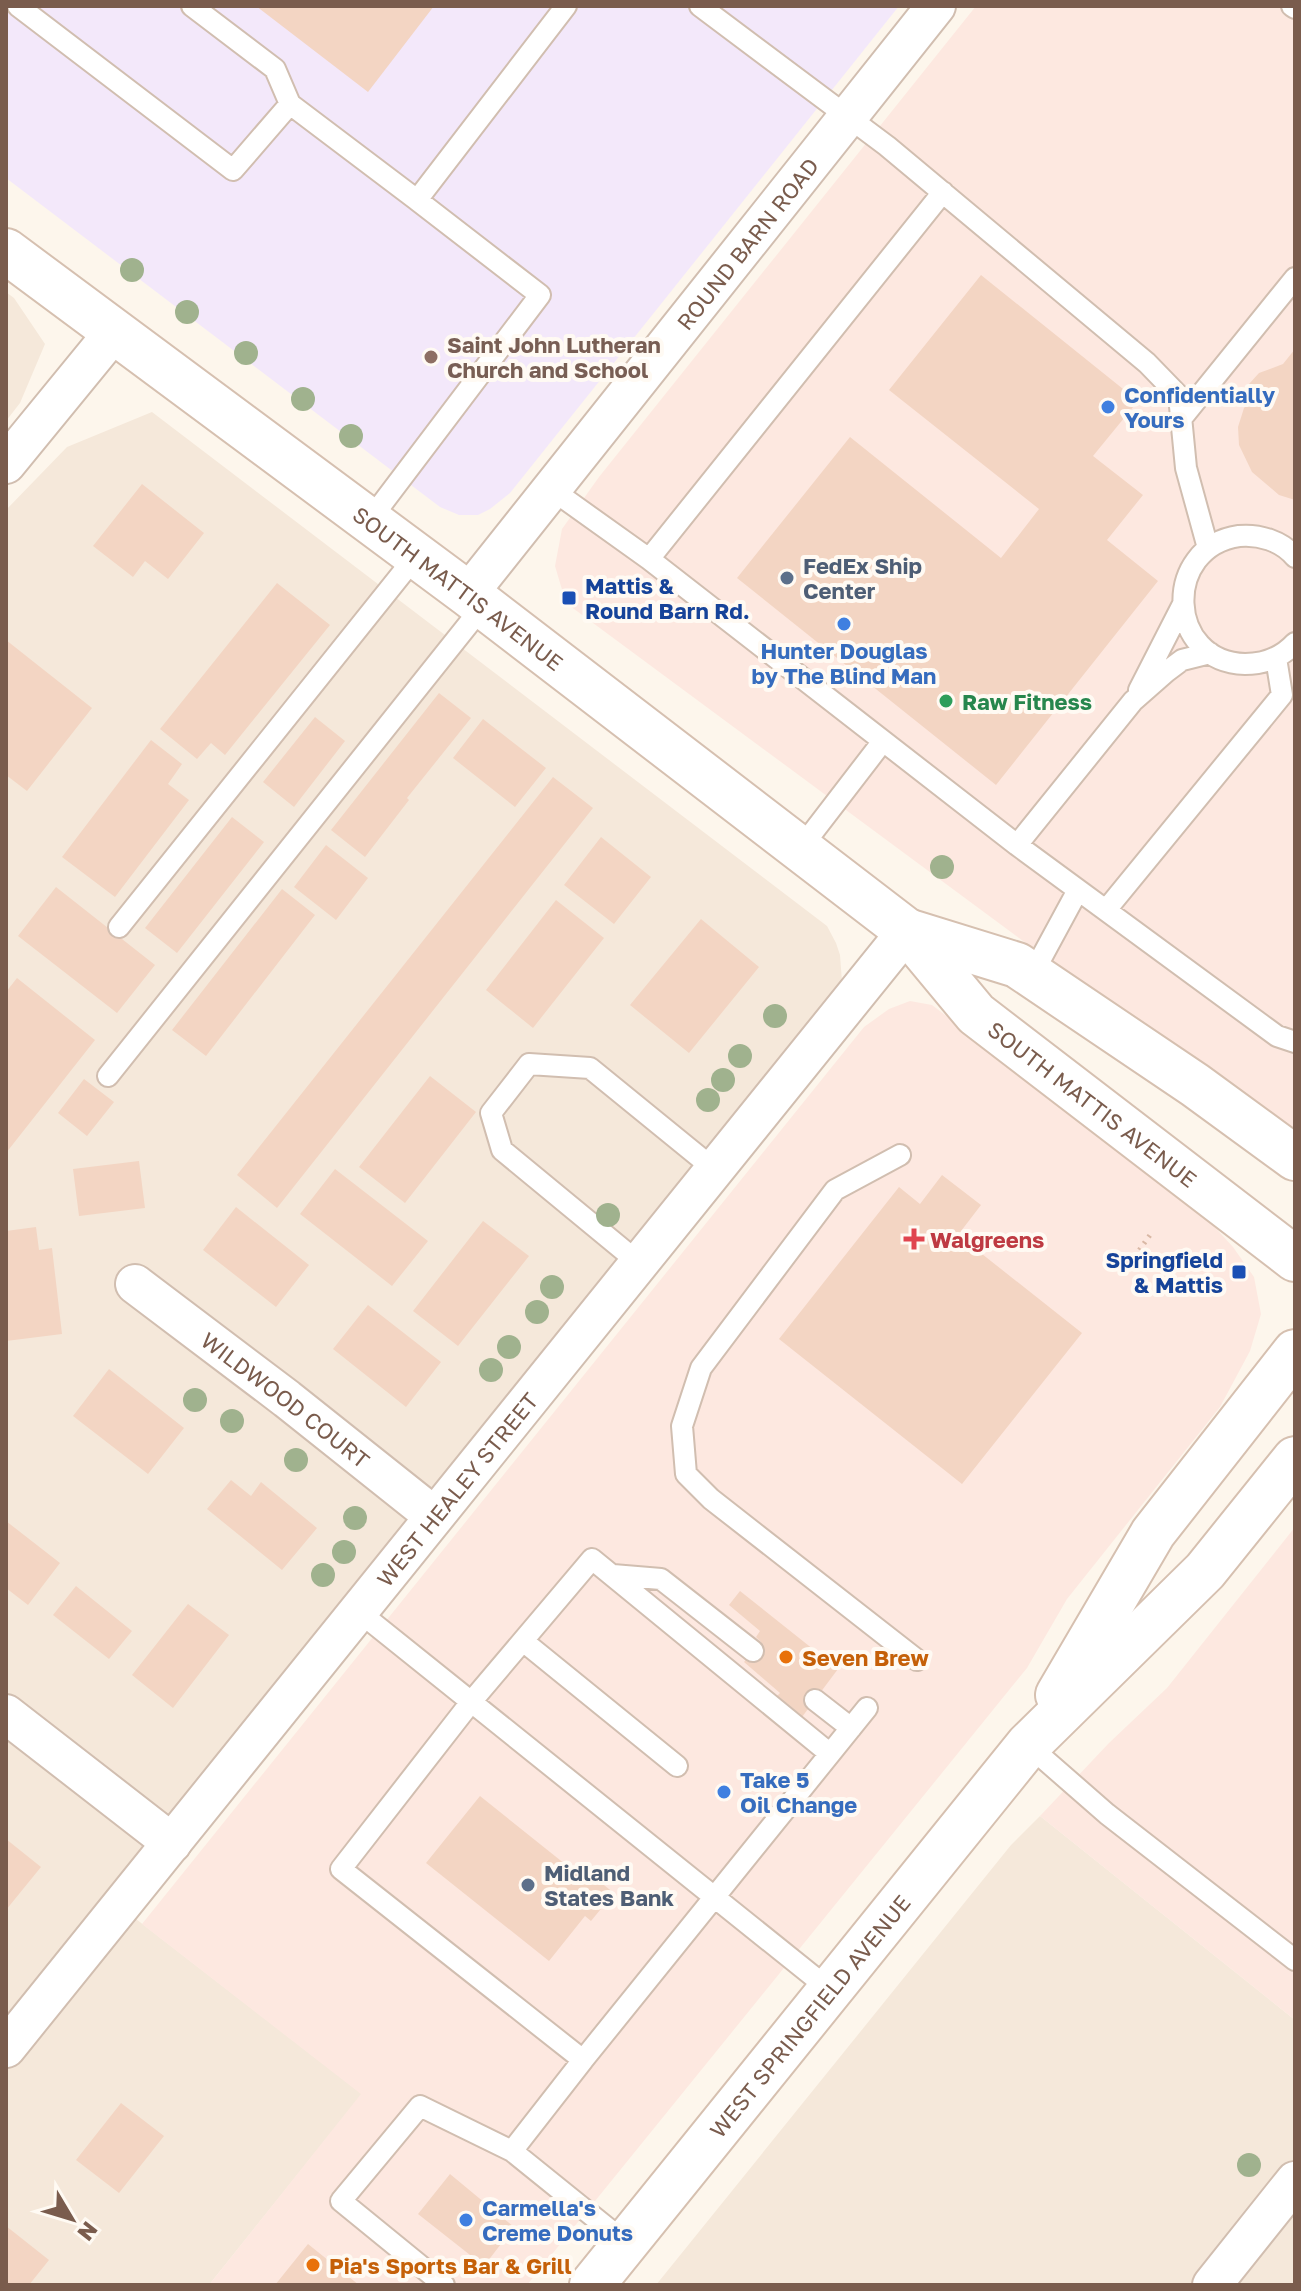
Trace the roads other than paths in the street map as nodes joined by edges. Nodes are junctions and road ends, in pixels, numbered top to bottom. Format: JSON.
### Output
{"nodes":[{"id":1,"x":18,"y":6,"type":"edge"},
{"id":2,"x":192,"y":6,"type":"edge"},
{"id":3,"x":566,"y":6,"type":"edge"},
{"id":4,"x":700,"y":6,"type":"edge"},
{"id":5,"x":936,"y":6,"type":"edge"},
{"id":6,"x":290,"y":104,"type":"junction"},
{"id":7,"x":849,"y":116,"type":"junction"},
{"id":8,"x":943,"y":192,"type":"junction"},
{"id":9,"x":417,"y":200,"type":"junction"},
{"id":10,"x":6,"y":251,"type":"edge"},
{"id":11,"x":1295,"y":278,"type":"edge"},
{"id":12,"x":114,"y":332,"type":"junction"},
{"id":13,"x":1181,"y":419,"type":"junction"},
{"id":14,"x":6,"y":464,"type":"edge"},
{"id":15,"x":551,"y":489,"type":"junction"},
{"id":16,"x":369,"y":521,"type":"junction"},
{"id":17,"x":1208,"y":548,"type":"junction"},
{"id":18,"x":1293,"y":553,"type":"edge"},
{"id":19,"x":416,"y":556,"type":"junction"},
{"id":20,"x":649,"y":559,"type":"junction"},
{"id":21,"x":475,"y":600,"type":"junction"},
{"id":22,"x":1183,"y":604,"type":"junction"},
{"id":23,"x":1295,"y":643,"type":"edge"},
{"id":24,"x":1210,"y":653,"type":"junction"},
{"id":25,"x":1276,"y":658,"type":"junction"},
{"id":26,"x":1295,"y":673,"type":"edge"},
{"id":27,"x":1133,"y":701,"type":"junction"},
{"id":28,"x":883,"y":741,"type":"junction"},
{"id":29,"x":1017,"y":845,"type":"junction"},
{"id":30,"x":800,"y":849,"type":"junction"},
{"id":31,"x":1078,"y":890,"type":"junction"},
{"id":32,"x":1106,"y":910,"type":"junction"},
{"id":33,"x":119,"y":927,"type":"dead end"},
{"id":34,"x":907,"y":931,"type":"junction"},
{"id":35,"x":1032,"y":975,"type":"junction"},
{"id":36,"x":1295,"y":1042,"type":"edge"},
{"id":37,"x":108,"y":1076,"type":"dead end"},
{"id":38,"x":900,"y":1155,"type":"dead end"},
{"id":39,"x":1295,"y":1158,"type":"edge"},
{"id":40,"x":714,"y":1169,"type":"junction"},
{"id":41,"x":1295,"y":1259,"type":"edge"},
{"id":42,"x":639,"y":1263,"type":"junction"},
{"id":43,"x":135,"y":1284,"type":"dead end"},
{"id":44,"x":1295,"y":1352,"type":"edge"},
{"id":45,"x":1295,"y":1459,"type":"edge"},
{"id":46,"x":434,"y":1516,"type":"junction"},
{"id":47,"x":613,"y":1575,"type":"junction"},
{"id":48,"x":358,"y":1611,"type":"junction"},
{"id":49,"x":523,"y":1641,"type":"junction"},
{"id":50,"x":753,"y":1651,"type":"dead end"},
{"id":51,"x":917,"y":1660,"type":"dead end"},
{"id":52,"x":815,"y":1700,"type":"dead end"},
{"id":53,"x":471,"y":1702,"type":"junction"},
{"id":54,"x":867,"y":1708,"type":"dead end"},
{"id":55,"x":6,"y":1714,"type":"edge"},
{"id":56,"x":851,"y":1728,"type":"junction"},
{"id":57,"x":1028,"y":1745,"type":"junction"},
{"id":58,"x":829,"y":1753,"type":"junction"},
{"id":59,"x":677,"y":1766,"type":"dead end"},
{"id":60,"x":172,"y":1843,"type":"junction"},
{"id":61,"x":714,"y":1897,"type":"junction"},
{"id":62,"x":1295,"y":1960,"type":"edge"},
{"id":63,"x":829,"y":1989,"type":"junction"},
{"id":64,"x":6,"y":2048,"type":"edge"},
{"id":65,"x":583,"y":2060,"type":"junction"},
{"id":66,"x":512,"y":2151,"type":"junction"},
{"id":67,"x":1295,"y":2181,"type":"edge"},
{"id":68,"x":626,"y":2243,"type":"junction"},
{"id":69,"x":444,"y":2285,"type":"edge"},
{"id":70,"x":592,"y":2285,"type":"edge"},
{"id":71,"x":1212,"y":2285,"type":"edge"}],
"edges":[{"from":1,"to":6,"type":"lane"},
{"from":2,"to":6,"type":"lane"},
{"from":3,"to":9,"type":"lane"},
{"from":4,"to":7,"type":"lane"},
{"from":5,"to":7,"type":"street","name":"ROUND BARN ROAD"},
{"from":6,"to":9,"type":"lane"},
{"from":7,"to":8,"type":"lane"},
{"from":7,"to":15,"type":"street","name":"ROUND BARN ROAD"},
{"from":8,"to":13,"type":"lane"},
{"from":8,"to":20,"type":"lane"},
{"from":9,"to":16,"type":"lane"},
{"from":10,"to":12,"type":"main road","name":"SOUTH MATTIS AVENUE"},
{"from":11,"to":13,"type":"lane"},
{"from":12,"to":14,"type":"street"},
{"from":12,"to":16,"type":"main road","name":"SOUTH MATTIS AVENUE"},
{"from":13,"to":17,"type":"lane"},
{"from":15,"to":20,"type":"lane"},
{"from":15,"to":21,"type":"street","name":"ROUND BARN ROAD"},
{"from":16,"to":19,"type":"main road","name":"SOUTH MATTIS AVENUE"},
{"from":17,"to":18,"type":"lane"},
{"from":17,"to":22,"type":"lane"},
{"from":19,"to":21,"type":"main road","name":"SOUTH MATTIS AVENUE"},
{"from":19,"to":33,"type":"lane"},
{"from":20,"to":28,"type":"lane"},
{"from":21,"to":30,"type":"main road","name":"SOUTH MATTIS AVENUE"},
{"from":21,"to":37,"type":"lane"},
{"from":22,"to":24,"type":"lane"},
{"from":22,"to":27,"type":"lane"},
{"from":23,"to":25,"type":"lane"},
{"from":24,"to":25,"type":"lane"},
{"from":24,"to":27,"type":"lane"},
{"from":25,"to":26,"type":"lane"},
{"from":25,"to":32,"type":"lane"},
{"from":27,"to":29,"type":"lane"},
{"from":28,"to":29,"type":"lane"},
{"from":28,"to":30,"type":"lane"},
{"from":29,"to":31,"type":"lane"},
{"from":30,"to":34,"type":"main road","name":"SOUTH MATTIS AVENUE"},
{"from":31,"to":32,"type":"lane"},
{"from":31,"to":35,"type":"lane"},
{"from":32,"to":36,"type":"lane"},
{"from":34,"to":35,"type":"main road","name":"SOUTH MATTIS AVENUE"},
{"from":34,"to":40,"type":"street","name":"WEST HEALEY STREET"},
{"from":34,"to":41,"type":"main road","name":"SOUTH MATTIS AVENUE"},
{"from":35,"to":39,"type":"main road","name":"SOUTH MATTIS AVENUE"},
{"from":38,"to":51,"type":"lane"},
{"from":40,"to":42,"type":"street","name":"WEST HEALEY STREET"},
{"from":40,"to":42,"type":"lane"},
{"from":42,"to":46,"type":"street","name":"WEST HEALEY STREET"},
{"from":43,"to":46,"type":"street","name":"WILDWOOD COURT"},
{"from":44,"to":57,"type":"main road","name":"WEST SPRINGFIELD AVENUE"},
{"from":45,"to":57,"type":"main road","name":"WEST SPRINGFIELD AVENUE"},
{"from":46,"to":48,"type":"street","name":"WEST HEALEY STREET"},
{"from":47,"to":49,"type":"lane"},
{"from":47,"to":50,"type":"lane"},
{"from":47,"to":58,"type":"lane"},
{"from":48,"to":53,"type":"lane"},
{"from":48,"to":60,"type":"street","name":"WEST HEALEY STREET"},
{"from":49,"to":53,"type":"lane"},
{"from":49,"to":59,"type":"lane"},
{"from":52,"to":56,"type":"lane"},
{"from":53,"to":61,"type":"lane"},
{"from":53,"to":65,"type":"lane"},
{"from":54,"to":56,"type":"lane"},
{"from":55,"to":60,"type":"street"},
{"from":56,"to":58,"type":"lane"},
{"from":57,"to":62,"type":"lane"},
{"from":57,"to":63,"type":"main road","name":"WEST SPRINGFIELD AVENUE"},
{"from":58,"to":61,"type":"lane"},
{"from":60,"to":64,"type":"street","name":"WEST HEALEY STREET"},
{"from":61,"to":63,"type":"lane"},
{"from":61,"to":65,"type":"lane"},
{"from":63,"to":68,"type":"main road","name":"WEST SPRINGFIELD AVENUE"},
{"from":65,"to":66,"type":"lane"},
{"from":66,"to":68,"type":"lane"},
{"from":66,"to":69,"type":"lane"},
{"from":67,"to":71,"type":"street"},
{"from":68,"to":70,"type":"main road","name":"WEST SPRINGFIELD AVENUE"}]}
